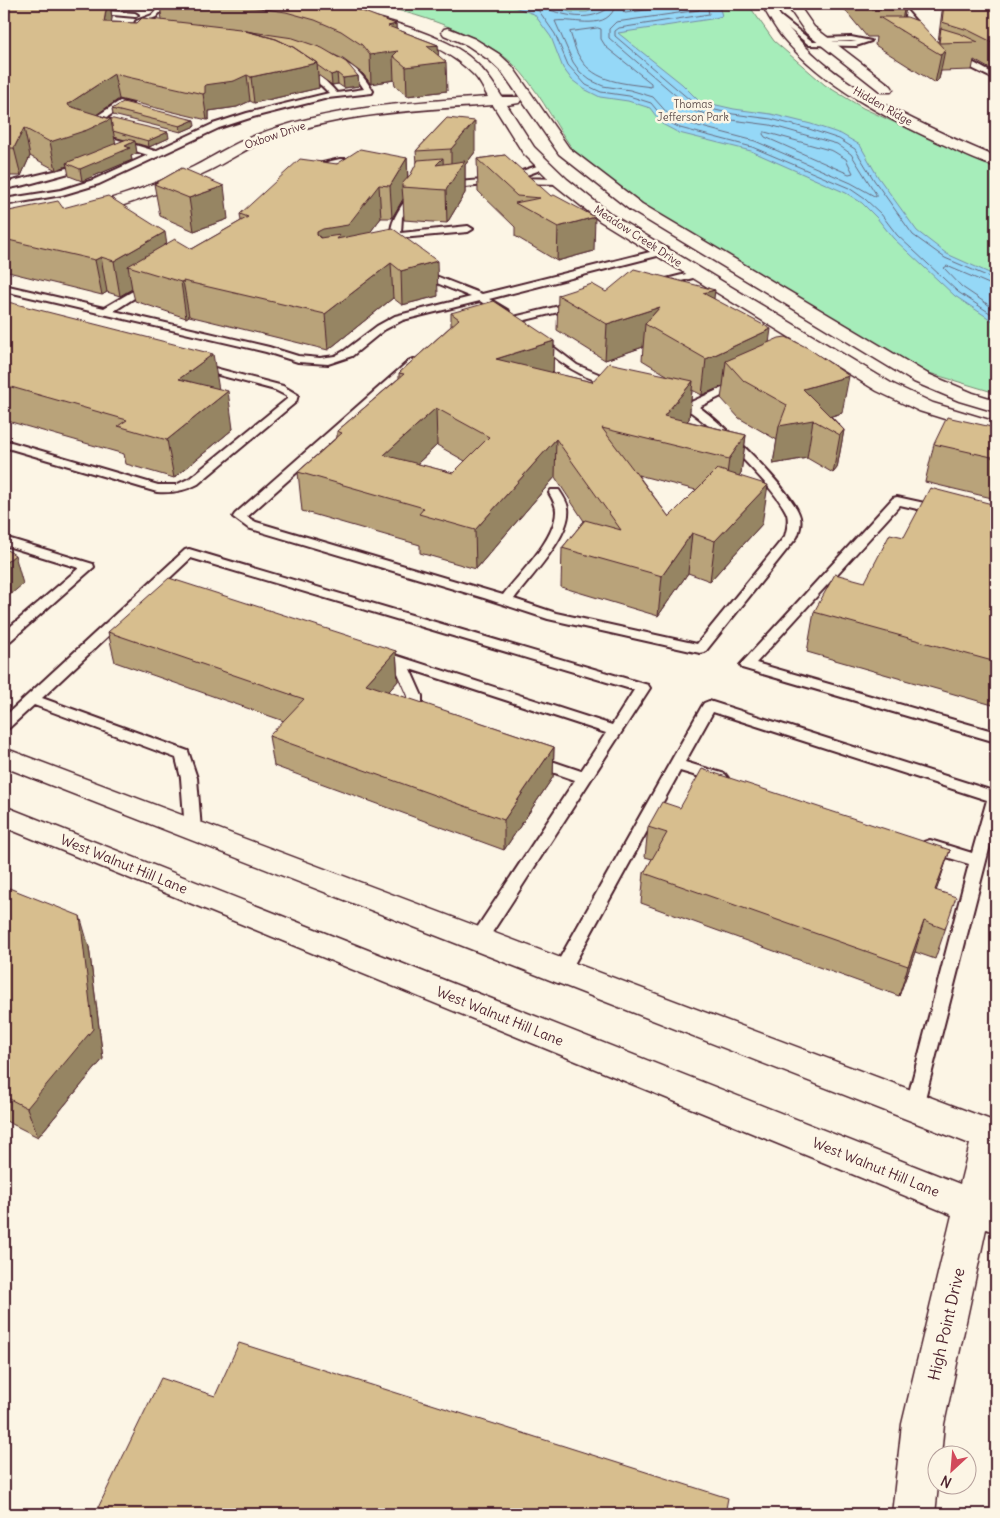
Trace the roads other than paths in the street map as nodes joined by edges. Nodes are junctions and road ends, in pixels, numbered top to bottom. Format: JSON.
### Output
{"nodes":[{"id":1,"x":165,"y":4,"type":"edge"},
{"id":2,"x":288,"y":4,"type":"edge"},
{"id":3,"x":356,"y":4,"type":"edge"},
{"id":4,"x":792,"y":4,"type":"edge"},
{"id":5,"x":770,"y":8,"type":"edge"},
{"id":6,"x":996,"y":10,"type":"edge"},
{"id":7,"x":384,"y":11,"type":"dead end"},
{"id":8,"x":83,"y":12,"type":"edge"},
{"id":9,"x":436,"y":27,"type":"dead end"},
{"id":10,"x":877,"y":41,"type":"edge"},
{"id":11,"x":902,"y":41,"type":"edge"},
{"id":12,"x":825,"y":42,"type":"junction"},
{"id":13,"x":946,"y":54,"type":"edge"},
{"id":14,"x":333,"y":60,"type":"edge"},
{"id":15,"x":292,"y":64,"type":"edge"},
{"id":16,"x":996,"y":78,"type":"edge"},
{"id":17,"x":895,"y":94,"type":"dead end"},
{"id":18,"x":329,"y":96,"type":"junction"},
{"id":19,"x":530,"y":100,"type":"junction"},
{"id":20,"x":498,"y":101,"type":"junction"},
{"id":21,"x":141,"y":108,"type":"edge"},
{"id":22,"x":101,"y":117,"type":"junction"},
{"id":23,"x":110,"y":119,"type":"edge"},
{"id":24,"x":207,"y":124,"type":"dead end"},
{"id":25,"x":216,"y":126,"type":"junction"},
{"id":26,"x":171,"y":134,"type":"dead end"},
{"id":27,"x":188,"y":138,"type":"junction"},
{"id":28,"x":128,"y":146,"type":"junction"},
{"id":29,"x":112,"y":154,"type":"edge"},
{"id":30,"x":155,"y":154,"type":"junction"},
{"id":31,"x":97,"y":162,"type":"edge"},
{"id":32,"x":369,"y":162,"type":"edge"},
{"id":33,"x":996,"y":162,"type":"edge"},
{"id":34,"x":543,"y":166,"type":"junction"},
{"id":35,"x":301,"y":170,"type":"edge"},
{"id":36,"x":507,"y":180,"type":"junction"},
{"id":37,"x":561,"y":182,"type":"junction"},
{"id":38,"x":4,"y":186,"type":"edge"},
{"id":39,"x":4,"y":202,"type":"edge"},
{"id":40,"x":104,"y":206,"type":"junction"},
{"id":41,"x":121,"y":214,"type":"edge"},
{"id":42,"x":63,"y":217,"type":"edge"},
{"id":43,"x":468,"y":229,"type":"dead end"},
{"id":44,"x":397,"y":236,"type":"junction"},
{"id":45,"x":662,"y":252,"type":"junction"},
{"id":46,"x":698,"y":274,"type":"junction"},
{"id":47,"x":158,"y":280,"type":"edge"},
{"id":48,"x":645,"y":287,"type":"edge"},
{"id":49,"x":4,"y":288,"type":"edge"},
{"id":50,"x":480,"y":297,"type":"junction"},
{"id":51,"x":590,"y":301,"type":"edge"},
{"id":52,"x":107,"y":311,"type":"junction"},
{"id":53,"x":490,"y":326,"type":"edge"},
{"id":54,"x":523,"y":326,"type":"junction"},
{"id":55,"x":426,"y":352,"type":"edge"},
{"id":56,"x":842,"y":362,"type":"junction"},
{"id":57,"x":183,"y":363,"type":"edge"},
{"id":58,"x":823,"y":364,"type":"edge"},
{"id":59,"x":753,"y":377,"type":"edge"},
{"id":60,"x":624,"y":385,"type":"edge"},
{"id":61,"x":660,"y":394,"type":"edge"},
{"id":62,"x":996,"y":406,"type":"edge"},
{"id":63,"x":690,"y":407,"type":"junction"},
{"id":64,"x":996,"y":429,"type":"edge"},
{"id":65,"x":4,"y":444,"type":"edge"},
{"id":66,"x":555,"y":493,"type":"dead end"},
{"id":67,"x":953,"y":513,"type":"edge"},
{"id":68,"x":4,"y":541,"type":"edge"},
{"id":69,"x":156,"y":584,"type":"junction"},
{"id":70,"x":175,"y":590,"type":"edge"},
{"id":71,"x":506,"y":600,"type":"junction"},
{"id":72,"x":4,"y":639,"type":"edge"},
{"id":73,"x":362,"y":649,"type":"edge"},
{"id":74,"x":400,"y":661,"type":"junction"},
{"id":75,"x":32,"y":699,"type":"junction"},
{"id":76,"x":4,"y":725,"type":"edge"},
{"id":77,"x":438,"y":726,"type":"edge"},
{"id":78,"x":615,"y":731,"type":"junction"},
{"id":79,"x":996,"y":737,"type":"edge"},
{"id":80,"x":520,"y":755,"type":"edge"},
{"id":81,"x":4,"y":757,"type":"edge"},
{"id":82,"x":677,"y":765,"type":"junction"},
{"id":83,"x":585,"y":778,"type":"junction"},
{"id":84,"x":733,"y":783,"type":"edge"},
{"id":85,"x":4,"y":816,"type":"edge"},
{"id":86,"x":193,"y":830,"type":"junction"},
{"id":87,"x":912,"y":840,"type":"edge"},
{"id":88,"x":979,"y":861,"type":"junction"},
{"id":89,"x":478,"y":940,"type":"junction"},
{"id":90,"x":561,"y":972,"type":"junction"},
{"id":91,"x":914,"y":1108,"type":"junction"},
{"id":92,"x":994,"y":1135,"type":"edge"},
{"id":93,"x":984,"y":1211,"type":"edge"},
{"id":94,"x":914,"y":1514,"type":"edge"}],
"edges":[{"from":1,"to":8,"type":"lane"},
{"from":2,"to":20,"type":"street","name":"Meadow Creek Drive"},
{"from":3,"to":7,"type":"street"},
{"from":4,"to":12,"type":"street","name":"Hidden Ridge"},
{"from":5,"to":12,"type":"lane"},
{"from":5,"to":33,"type":"street","name":"Hidden Ridge"},
{"from":6,"to":11,"type":"lane"},
{"from":9,"to":19,"type":"street","name":"Meadow Creek Drive"},
{"from":10,"to":12,"type":"lane"},
{"from":12,"to":17,"type":"street","name":"Hidden Ridge"},
{"from":13,"to":16,"type":"lane"},
{"from":14,"to":18,"type":"lane"},
{"from":15,"to":18,"type":"lane"},
{"from":18,"to":25,"type":"lane"},
{"from":19,"to":20,"type":"street","name":"Oxbow Drive"},
{"from":19,"to":62,"type":"street","name":"Meadow Creek Drive"},
{"from":20,"to":34,"type":"street","name":"Meadow Creek Drive"},
{"from":20,"to":40,"type":"street","name":"Oxbow Drive"},
{"from":21,"to":22,"type":"lane"},
{"from":22,"to":23,"type":"lane"},
{"from":22,"to":28,"type":"lane"},
{"from":24,"to":25,"type":"lane"},
{"from":25,"to":27,"type":"lane"},
{"from":26,"to":27,"type":"lane"},
{"from":27,"to":30,"type":"lane"},
{"from":28,"to":29,"type":"lane"},
{"from":28,"to":30,"type":"lane"},
{"from":30,"to":39,"type":"lane"},
{"from":31,"to":38,"type":"lane"},
{"from":32,"to":35,"type":"lane"},
{"from":34,"to":36,"type":"lane"},
{"from":34,"to":37,"type":"street","name":"Meadow Creek Drive"},
{"from":36,"to":37,"type":"lane"},
{"from":36,"to":44,"type":"lane"},
{"from":37,"to":45,"type":"street","name":"Meadow Creek Drive"},
{"from":40,"to":41,"type":"lane"},
{"from":40,"to":42,"type":"street","name":"Oxbow Drive"},
{"from":43,"to":44,"type":"lane"},
{"from":44,"to":50,"type":"lane"},
{"from":45,"to":46,"type":"street","name":"Meadow Creek Drive"},
{"from":45,"to":50,"type":"lane"},
{"from":46,"to":48,"type":"lane"},
{"from":46,"to":56,"type":"street","name":"Meadow Creek Drive"},
{"from":47,"to":52,"type":"lane"},
{"from":49,"to":52,"type":"lane"},
{"from":50,"to":52,"type":"lane"},
{"from":50,"to":54,"type":"lane"},
{"from":51,"to":54,"type":"lane"},
{"from":53,"to":54,"type":"lane"},
{"from":54,"to":60,"type":"lane"},
{"from":55,"to":71,"type":"lane"},
{"from":56,"to":58,"type":"lane"},
{"from":56,"to":64,"type":"street","name":"Meadow Creek Drive"},
{"from":57,"to":65,"type":"lane"},
{"from":59,"to":63,"type":"lane"},
{"from":61,"to":63,"type":"lane"},
{"from":63,"to":71,"type":"lane"},
{"from":66,"to":71,"type":"lane"},
{"from":67,"to":79,"type":"lane"},
{"from":68,"to":72,"type":"lane"},
{"from":69,"to":70,"type":"lane"},
{"from":69,"to":75,"type":"lane"},
{"from":69,"to":78,"type":"lane"},
{"from":73,"to":74,"type":"lane"},
{"from":74,"to":77,"type":"lane"},
{"from":74,"to":78,"type":"lane"},
{"from":75,"to":76,"type":"lane"},
{"from":75,"to":86,"type":"lane"},
{"from":78,"to":83,"type":"lane"},
{"from":80,"to":83,"type":"lane"},
{"from":81,"to":86,"type":"street"},
{"from":82,"to":84,"type":"lane"},
{"from":82,"to":88,"type":"lane"},
{"from":82,"to":90,"type":"lane"},
{"from":83,"to":89,"type":"lane"},
{"from":85,"to":93,"type":"street","name":"West Walnut Hill Lane"},
{"from":86,"to":89,"type":"street"},
{"from":87,"to":88,"type":"lane"},
{"from":88,"to":91,"type":"lane"},
{"from":89,"to":90,"type":"street"},
{"from":90,"to":91,"type":"street"},
{"from":91,"to":92,"type":"street"},
{"from":92,"to":93,"type":"street","name":"High Point Drive"},
{"from":93,"to":94,"type":"street","name":"High Point Drive"}]}
